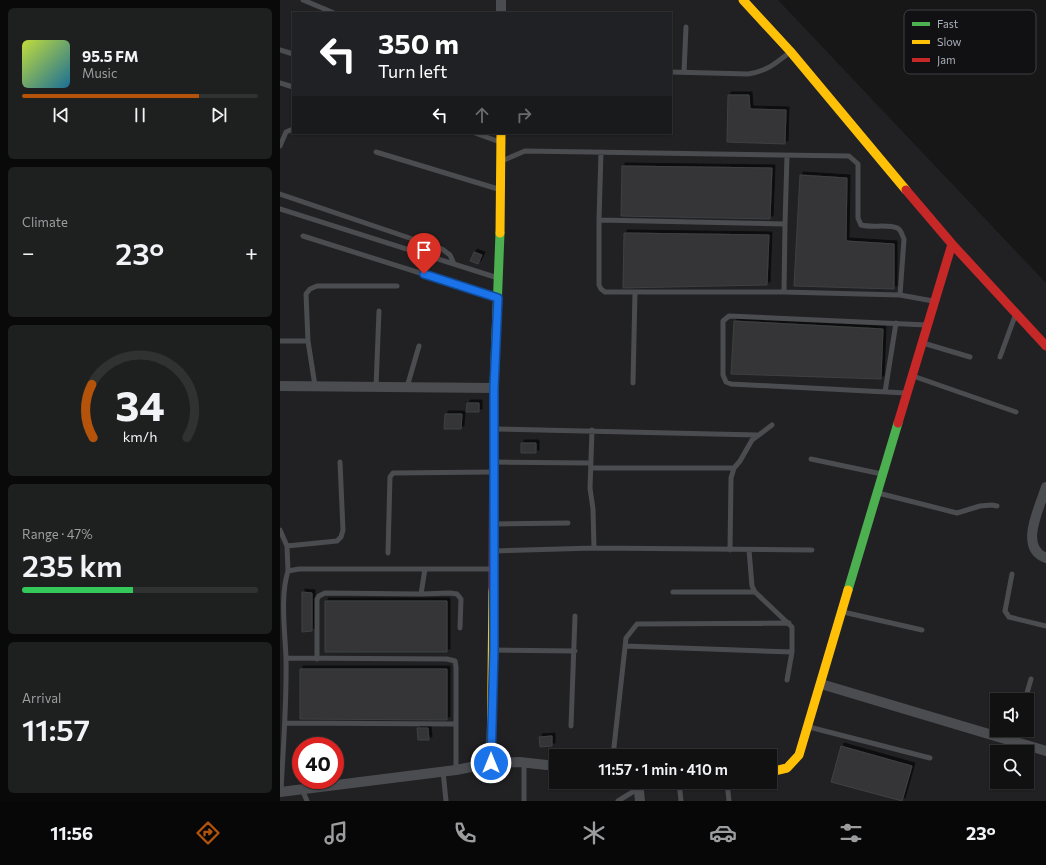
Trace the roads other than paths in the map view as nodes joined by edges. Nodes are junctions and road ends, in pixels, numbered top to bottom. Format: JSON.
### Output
{"nodes":[{"id":1,"x":303,"y":0,"type":"edge"},
{"id":2,"x":501,"y":0,"type":"edge"},
{"id":3,"x":743,"y":0,"type":"edge"},
{"id":4,"x":332,"y":12,"type":"edge"},
{"id":5,"x":501,"y":12,"type":"edge"},
{"id":6,"x":686,"y":28,"type":"dead end"},
{"id":7,"x":280,"y":50,"type":"edge"},
{"id":8,"x":790,"y":51,"type":"junction"},
{"id":9,"x":292,"y":54,"type":"edge"},
{"id":10,"x":672,"y":72,"type":"edge"},
{"id":11,"x":684,"y":72,"type":"junction"},
{"id":12,"x":280,"y":83,"type":"edge"},
{"id":13,"x":292,"y":87,"type":"edge"},
{"id":14,"x":292,"y":129,"type":"edge"},
{"id":15,"x":480,"y":134,"type":"edge"},
{"id":16,"x":501,"y":138,"type":"edge"},
{"id":17,"x":280,"y":146,"type":"edge"},
{"id":18,"x":376,"y":152,"type":"dead end"},
{"id":19,"x":600,"y":152,"type":"junction"},
{"id":20,"x":787,"y":156,"type":"junction"},
{"id":21,"x":501,"y":161,"type":"junction"},
{"id":22,"x":501,"y":190,"type":"junction"},
{"id":23,"x":280,"y":194,"type":"edge"},
{"id":24,"x":280,"y":209,"type":"edge"},
{"id":25,"x":599,"y":220,"type":"junction"},
{"id":26,"x":785,"y":224,"type":"junction"},
{"id":27,"x":304,"y":236,"type":"dead end"},
{"id":28,"x":952,"y":244,"type":"junction"},
{"id":29,"x":454,"y":264,"type":"junction"},
{"id":30,"x":499,"y":279,"type":"junction"},
{"id":31,"x":397,"y":286,"type":"dead end"},
{"id":32,"x":635,"y":292,"type":"junction"},
{"id":33,"x":784,"y":292,"type":"junction"},
{"id":34,"x":900,"y":295,"type":"junction"},
{"id":35,"x":498,"y":298,"type":"junction"},
{"id":36,"x":934,"y":301,"type":"junction"},
{"id":37,"x":379,"y":311,"type":"dead end"},
{"id":38,"x":1016,"y":313,"type":"junction"},
{"id":39,"x":896,"y":323,"type":"junction"},
{"id":40,"x":928,"y":325,"type":"junction"},
{"id":41,"x":280,"y":341,"type":"edge"},
{"id":42,"x":308,"y":341,"type":"junction"},
{"id":43,"x":922,"y":343,"type":"junction"},
{"id":44,"x":419,"y":346,"type":"dead end"},
{"id":45,"x":1046,"y":346,"type":"edge"},
{"id":46,"x":970,"y":357,"type":"dead end"},
{"id":47,"x":1000,"y":357,"type":"dead end"},
{"id":48,"x":912,"y":376,"type":"junction"},
{"id":49,"x":633,"y":383,"type":"dead end"},
{"id":50,"x":280,"y":386,"type":"edge"},
{"id":51,"x":315,"y":386,"type":"junction"},
{"id":52,"x":376,"y":387,"type":"junction"},
{"id":53,"x":408,"y":387,"type":"junction"},
{"id":54,"x":494,"y":388,"type":"junction"},
{"id":55,"x":885,"y":392,"type":"junction"},
{"id":56,"x":907,"y":393,"type":"junction"},
{"id":57,"x":1016,"y":412,"type":"dead end"},
{"id":58,"x":772,"y":425,"type":"dead end"},
{"id":59,"x":493,"y":430,"type":"junction"},
{"id":60,"x":592,"y":430,"type":"junction"},
{"id":61,"x":757,"y":435,"type":"junction"},
{"id":62,"x":811,"y":458,"type":"dead end"},
{"id":63,"x":340,"y":462,"type":"dead end"},
{"id":64,"x":493,"y":462,"type":"junction"},
{"id":65,"x":591,"y":466,"type":"junction"},
{"id":66,"x":734,"y":468,"type":"junction"},
{"id":67,"x":493,"y":472,"type":"junction"},
{"id":68,"x":883,"y":474,"type":"junction"},
{"id":69,"x":1046,"y":487,"type":"edge"},
{"id":70,"x":877,"y":492,"type":"junction"},
{"id":71,"x":997,"y":506,"type":"dead end"},
{"id":72,"x":568,"y":523,"type":"dead end"},
{"id":73,"x":493,"y":524,"type":"junction"},
{"id":74,"x":280,"y":530,"type":"edge"},
{"id":75,"x":287,"y":546,"type":"junction"},
{"id":76,"x":594,"y":548,"type":"junction"},
{"id":77,"x":730,"y":550,"type":"junction"},
{"id":78,"x":749,"y":550,"type":"junction"},
{"id":79,"x":812,"y":550,"type":"dead end"},
{"id":80,"x":493,"y":551,"type":"junction"},
{"id":81,"x":388,"y":552,"type":"dead end"},
{"id":82,"x":1046,"y":558,"type":"edge"},
{"id":83,"x":425,"y":569,"type":"junction"},
{"id":84,"x":492,"y":569,"type":"junction"},
{"id":85,"x":288,"y":571,"type":"junction"},
{"id":86,"x":1012,"y":574,"type":"dead end"},
{"id":87,"x":672,"y":592,"type":"dead end"},
{"id":88,"x":755,"y":592,"type":"junction"},
{"id":89,"x":421,"y":594,"type":"junction"},
{"id":90,"x":842,"y":612,"type":"junction"},
{"id":91,"x":575,"y":616,"type":"dead end"},
{"id":92,"x":282,"y":619,"type":"edge"},
{"id":93,"x":789,"y":623,"type":"junction"},
{"id":94,"x":1046,"y":626,"type":"edge"},
{"id":95,"x":460,"y":628,"type":"dead end"},
{"id":96,"x":922,"y":630,"type":"dead end"},
{"id":97,"x":625,"y":646,"type":"junction"},
{"id":98,"x":494,"y":650,"type":"junction"},
{"id":99,"x":575,"y":651,"type":"junction"},
{"id":100,"x":792,"y":652,"type":"junction"},
{"id":101,"x":286,"y":658,"type":"junction"},
{"id":102,"x":317,"y":659,"type":"junction"},
{"id":103,"x":1031,"y":679,"type":"dead end"},
{"id":104,"x":787,"y":680,"type":"dead end"},
{"id":105,"x":820,"y":684,"type":"junction"},
{"id":106,"x":1028,"y":693,"type":"edge"},
{"id":107,"x":282,"y":700,"type":"edge"},
{"id":108,"x":285,"y":723,"type":"junction"},
{"id":109,"x":456,"y":724,"type":"junction"},
{"id":110,"x":571,"y":726,"type":"dead end"},
{"id":111,"x":808,"y":727,"type":"junction"},
{"id":112,"x":1015,"y":737,"type":"edge"},
{"id":113,"x":1014,"y":741,"type":"junction"},
{"id":114,"x":614,"y":749,"type":"edge"},
{"id":115,"x":1046,"y":751,"type":"edge"},
{"id":116,"x":930,"y":758,"type":"dead end"},
{"id":117,"x":491,"y":763,"type":"junction"},
{"id":118,"x":524,"y":763,"type":"junction"},
{"id":119,"x":549,"y":765,"type":"edge"},
{"id":120,"x":456,"y":770,"type":"junction"},
{"id":121,"x":443,"y":771,"type":"junction"},
{"id":122,"x":777,"y":771,"type":"edge"},
{"id":123,"x":344,"y":784,"type":"edge"},
{"id":124,"x":302,"y":789,"type":"joint"},
{"id":125,"x":633,"y":789,"type":"edge"},
{"id":126,"x":638,"y":789,"type":"edge"},
{"id":127,"x":680,"y":789,"type":"edge"},
{"id":128,"x":728,"y":789,"type":"edge"},
{"id":129,"x":280,"y":792,"type":"edge"},
{"id":130,"x":306,"y":801,"type":"edge"},
{"id":131,"x":446,"y":801,"type":"edge"},
{"id":132,"x":524,"y":801,"type":"edge"},
{"id":133,"x":618,"y":801,"type":"edge"},
{"id":134,"x":640,"y":801,"type":"edge"},
{"id":135,"x":681,"y":801,"type":"edge"},
{"id":136,"x":729,"y":801,"type":"edge"}],
"edges":[{"from":1,"to":4,"type":"lane"},
{"from":2,"to":5,"type":"street"},
{"from":3,"to":8,"type":"street"},
{"from":6,"to":11,"type":"lane"},
{"from":7,"to":9,"type":"lane"},
{"from":8,"to":11,"type":"lane"},
{"from":8,"to":28,"type":"street"},
{"from":10,"to":11,"type":"lane"},
{"from":12,"to":13,"type":"lane"},
{"from":14,"to":17,"type":"lane"},
{"from":15,"to":16,"type":"lane"},
{"from":16,"to":21,"type":"street"},
{"from":18,"to":22,"type":"lane"},
{"from":19,"to":20,"type":"lane"},
{"from":19,"to":21,"type":"lane"},
{"from":19,"to":25,"type":"lane"},
{"from":20,"to":26,"type":"lane"},
{"from":20,"to":34,"type":"lane"},
{"from":21,"to":22,"type":"street"},
{"from":22,"to":30,"type":"street"},
{"from":23,"to":29,"type":"lane"},
{"from":24,"to":29,"type":"lane"},
{"from":25,"to":26,"type":"lane"},
{"from":25,"to":32,"type":"lane"},
{"from":26,"to":33,"type":"lane"},
{"from":27,"to":35,"type":"lane"},
{"from":28,"to":36,"type":"street"},
{"from":28,"to":38,"type":"street"},
{"from":29,"to":30,"type":"lane"},
{"from":30,"to":35,"type":"street"},
{"from":31,"to":42,"type":"lane"},
{"from":32,"to":33,"type":"lane"},
{"from":32,"to":49,"type":"lane"},
{"from":33,"to":34,"type":"lane"},
{"from":34,"to":36,"type":"lane"},
{"from":35,"to":54,"type":"street"},
{"from":36,"to":40,"type":"street"},
{"from":37,"to":52,"type":"lane"},
{"from":38,"to":45,"type":"street"},
{"from":38,"to":47,"type":"lane"},
{"from":39,"to":40,"type":"lane"},
{"from":39,"to":55,"type":"lane"},
{"from":39,"to":55,"type":"lane"},
{"from":40,"to":43,"type":"street"},
{"from":41,"to":42,"type":"lane"},
{"from":42,"to":51,"type":"lane"},
{"from":43,"to":46,"type":"lane"},
{"from":43,"to":48,"type":"street"},
{"from":44,"to":53,"type":"lane"},
{"from":48,"to":56,"type":"street"},
{"from":48,"to":57,"type":"lane"},
{"from":50,"to":51,"type":"street"},
{"from":51,"to":52,"type":"street"},
{"from":52,"to":53,"type":"street"},
{"from":53,"to":54,"type":"street"},
{"from":54,"to":59,"type":"street"},
{"from":55,"to":56,"type":"lane"},
{"from":56,"to":68,"type":"street"},
{"from":58,"to":61,"type":"lane"},
{"from":59,"to":60,"type":"lane"},
{"from":59,"to":64,"type":"street"},
{"from":60,"to":61,"type":"lane"},
{"from":60,"to":65,"type":"lane"},
{"from":61,"to":66,"type":"lane"},
{"from":62,"to":68,"type":"lane"},
{"from":63,"to":75,"type":"lane"},
{"from":64,"to":65,"type":"lane"},
{"from":64,"to":67,"type":"street"},
{"from":65,"to":66,"type":"lane"},
{"from":65,"to":76,"type":"lane"},
{"from":66,"to":77,"type":"lane"},
{"from":67,"to":73,"type":"street"},
{"from":67,"to":81,"type":"lane"},
{"from":68,"to":70,"type":"street"},
{"from":69,"to":82,"type":"street"},
{"from":70,"to":71,"type":"lane"},
{"from":70,"to":90,"type":"street"},
{"from":72,"to":73,"type":"lane"},
{"from":73,"to":80,"type":"street"},
{"from":74,"to":75,"type":"lane"},
{"from":75,"to":85,"type":"lane"},
{"from":76,"to":77,"type":"lane"},
{"from":76,"to":80,"type":"lane"},
{"from":77,"to":78,"type":"lane"},
{"from":78,"to":79,"type":"lane"},
{"from":78,"to":88,"type":"lane"},
{"from":80,"to":84,"type":"street"},
{"from":83,"to":84,"type":"lane"},
{"from":83,"to":85,"type":"lane"},
{"from":83,"to":89,"type":"lane"},
{"from":84,"to":98,"type":"street"},
{"from":85,"to":92,"type":"lane"},
{"from":86,"to":94,"type":"lane"},
{"from":87,"to":88,"type":"lane"},
{"from":88,"to":93,"type":"lane"},
{"from":89,"to":95,"type":"lane"},
{"from":89,"to":102,"type":"lane"},
{"from":90,"to":96,"type":"lane"},
{"from":90,"to":105,"type":"street"},
{"from":91,"to":99,"type":"lane"},
{"from":92,"to":101,"type":"lane"},
{"from":93,"to":97,"type":"lane"},
{"from":93,"to":100,"type":"lane"},
{"from":97,"to":100,"type":"lane"},
{"from":97,"to":114,"type":"lane"},
{"from":98,"to":99,"type":"lane"},
{"from":98,"to":117,"type":"street"},
{"from":99,"to":110,"type":"lane"},
{"from":100,"to":104,"type":"lane"},
{"from":101,"to":102,"type":"lane"},
{"from":101,"to":107,"type":"lane"},
{"from":102,"to":109,"type":"lane"},
{"from":103,"to":106,"type":"lane"},
{"from":105,"to":111,"type":"street"},
{"from":105,"to":113,"type":"street"},
{"from":107,"to":108,"type":"lane"},
{"from":108,"to":109,"type":"lane"},
{"from":108,"to":129,"type":"lane"},
{"from":109,"to":120,"type":"lane"},
{"from":111,"to":116,"type":"lane"},
{"from":111,"to":122,"type":"street"},
{"from":112,"to":113,"type":"lane"},
{"from":113,"to":115,"type":"street"},
{"from":117,"to":118,"type":"street"},
{"from":117,"to":120,"type":"street"},
{"from":118,"to":119,"type":"street"},
{"from":118,"to":132,"type":"lane"},
{"from":120,"to":121,"type":"street"},
{"from":121,"to":123,"type":"street"},
{"from":121,"to":131,"type":"lane"},
{"from":124,"to":129,"type":"street"},
{"from":124,"to":130,"type":"lane"},
{"from":125,"to":133,"type":"lane"},
{"from":126,"to":134,"type":"street"},
{"from":127,"to":135,"type":"lane"},
{"from":128,"to":136,"type":"lane"}]}
